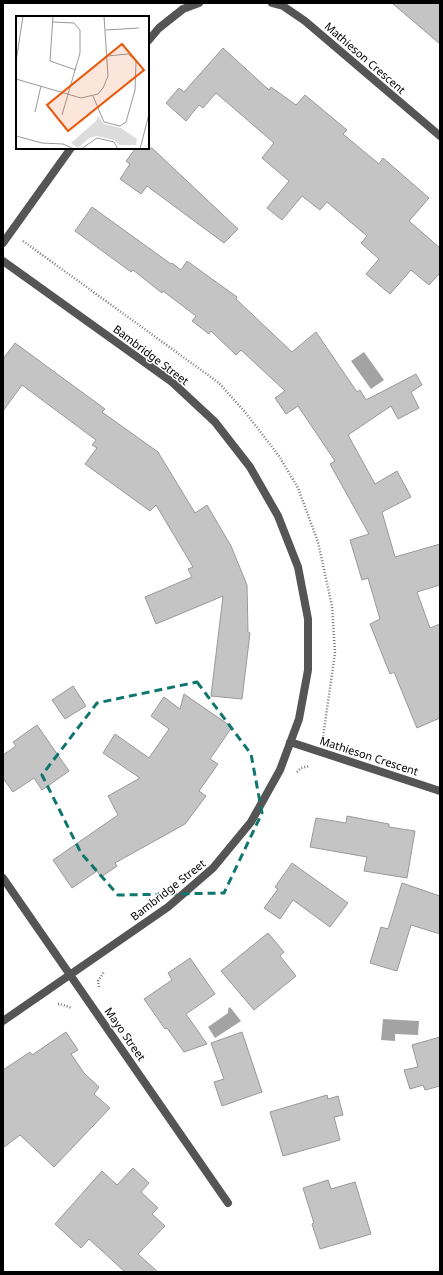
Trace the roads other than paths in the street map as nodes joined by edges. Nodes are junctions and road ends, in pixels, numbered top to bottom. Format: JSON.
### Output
{"nodes":[{"id":1,"x":199,"y":3,"type":"edge"},
{"id":2,"x":272,"y":3,"type":"edge"},
{"id":3,"x":149,"y":40,"type":"edge"},
{"id":4,"x":440,"y":136,"type":"edge"},
{"id":5,"x":70,"y":149,"type":"edge"},
{"id":6,"x":3,"y":243,"type":"edge"},
{"id":7,"x":3,"y":261,"type":"edge"},
{"id":8,"x":290,"y":742,"type":"junction"},
{"id":9,"x":440,"y":791,"type":"edge"},
{"id":10,"x":3,"y":878,"type":"edge"},
{"id":11,"x":70,"y":974,"type":"junction"},
{"id":12,"x":3,"y":1021,"type":"edge"},
{"id":13,"x":228,"y":1203,"type":"dead end"}],
"edges":[{"from":1,"to":3,"type":"street"},
{"from":2,"to":4,"type":"street","name":"Mathieson Crescent"},
{"from":5,"to":6,"type":"street"},
{"from":7,"to":8,"type":"street","name":"Bambridge Street"},
{"from":8,"to":9,"type":"street","name":"Mathieson Crescent"},
{"from":8,"to":11,"type":"street","name":"Bambridge Street"},
{"from":10,"to":11,"type":"street","name":"Mayo Street"},
{"from":11,"to":12,"type":"street","name":"Bambridge Street"},
{"from":11,"to":13,"type":"street","name":"Mayo Street"}]}
